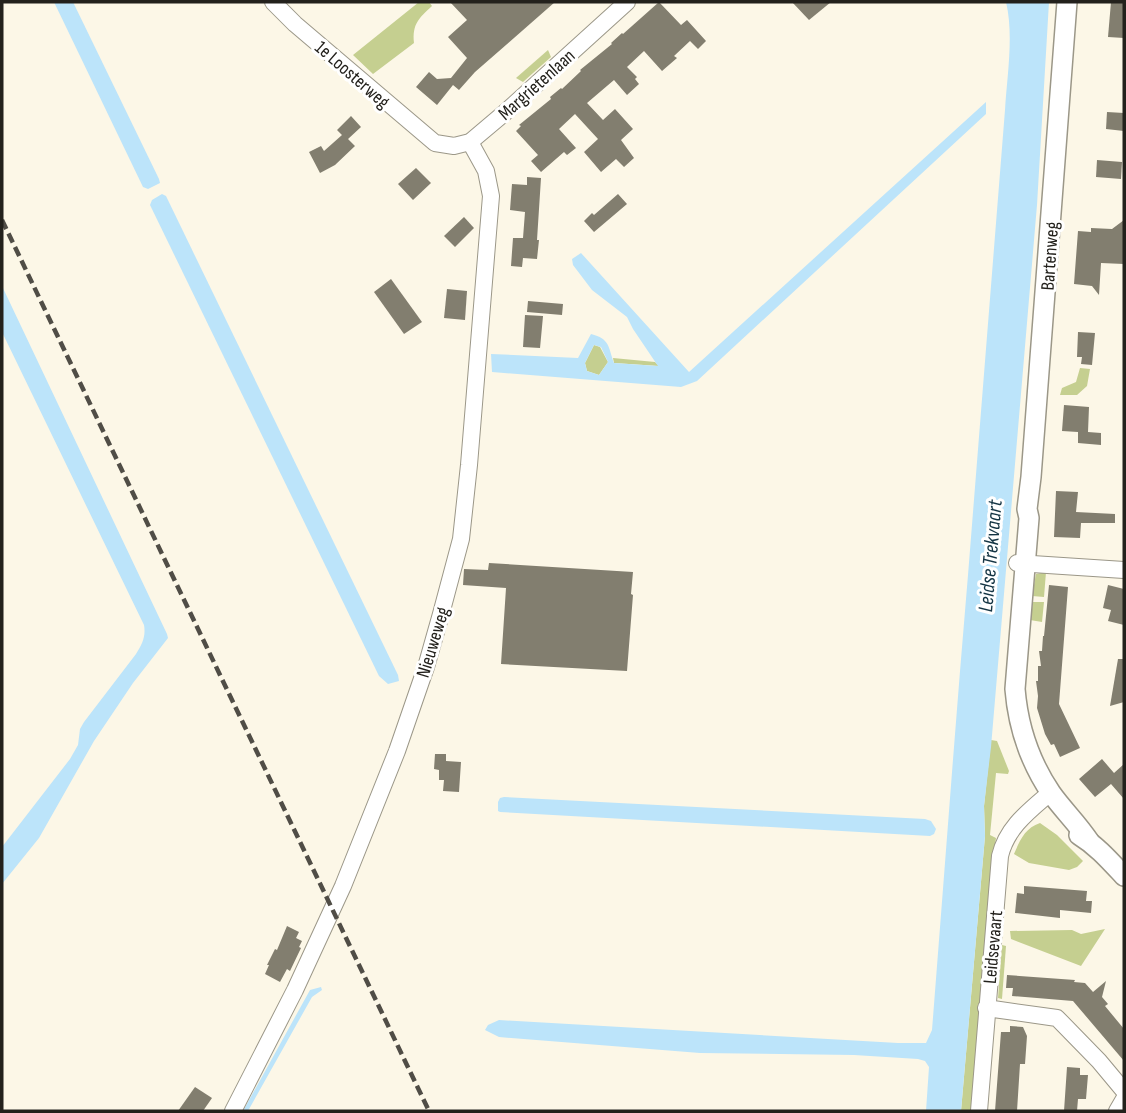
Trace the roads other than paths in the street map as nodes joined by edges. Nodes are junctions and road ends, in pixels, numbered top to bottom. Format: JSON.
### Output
{"nodes":[{"id":1,"x":273,"y":2,"type":"edge"},
{"id":2,"x":627,"y":2,"type":"edge"},
{"id":3,"x":1067,"y":2,"type":"edge"},
{"id":4,"x":470,"y":142,"type":"junction"},
{"id":5,"x":1021,"y":564,"type":"junction"},
{"id":6,"x":1124,"y":570,"type":"edge"},
{"id":7,"x":1047,"y":796,"type":"junction"},
{"id":8,"x":1124,"y":876,"type":"edge"},
{"id":9,"x":986,"y":1008,"type":"junction"},
{"id":10,"x":1124,"y":1091,"type":"edge"},
{"id":11,"x":1124,"y":1100,"type":"edge"},
{"id":12,"x":233,"y":1111,"type":"edge"},
{"id":13,"x":979,"y":1111,"type":"edge"},
{"id":14,"x":1117,"y":1111,"type":"edge"}],
"edges":[{"from":1,"to":4,"type":"street","name":"1e Loosterweg"},
{"from":2,"to":4,"type":"street","name":"Margrietenlaan"},
{"from":3,"to":5,"type":"main road","name":"Bartenweg"},
{"from":4,"to":12,"type":"street","name":"Nieuweweg"},
{"from":5,"to":6,"type":"street"},
{"from":5,"to":7,"type":"main road"},
{"from":7,"to":8,"type":"main road"},
{"from":7,"to":9,"type":"street","name":"Leidsevaart"},
{"from":9,"to":10,"type":"street"},
{"from":9,"to":13,"type":"street","name":"Leidsevaart"},
{"from":11,"to":14,"type":"street"}]}
